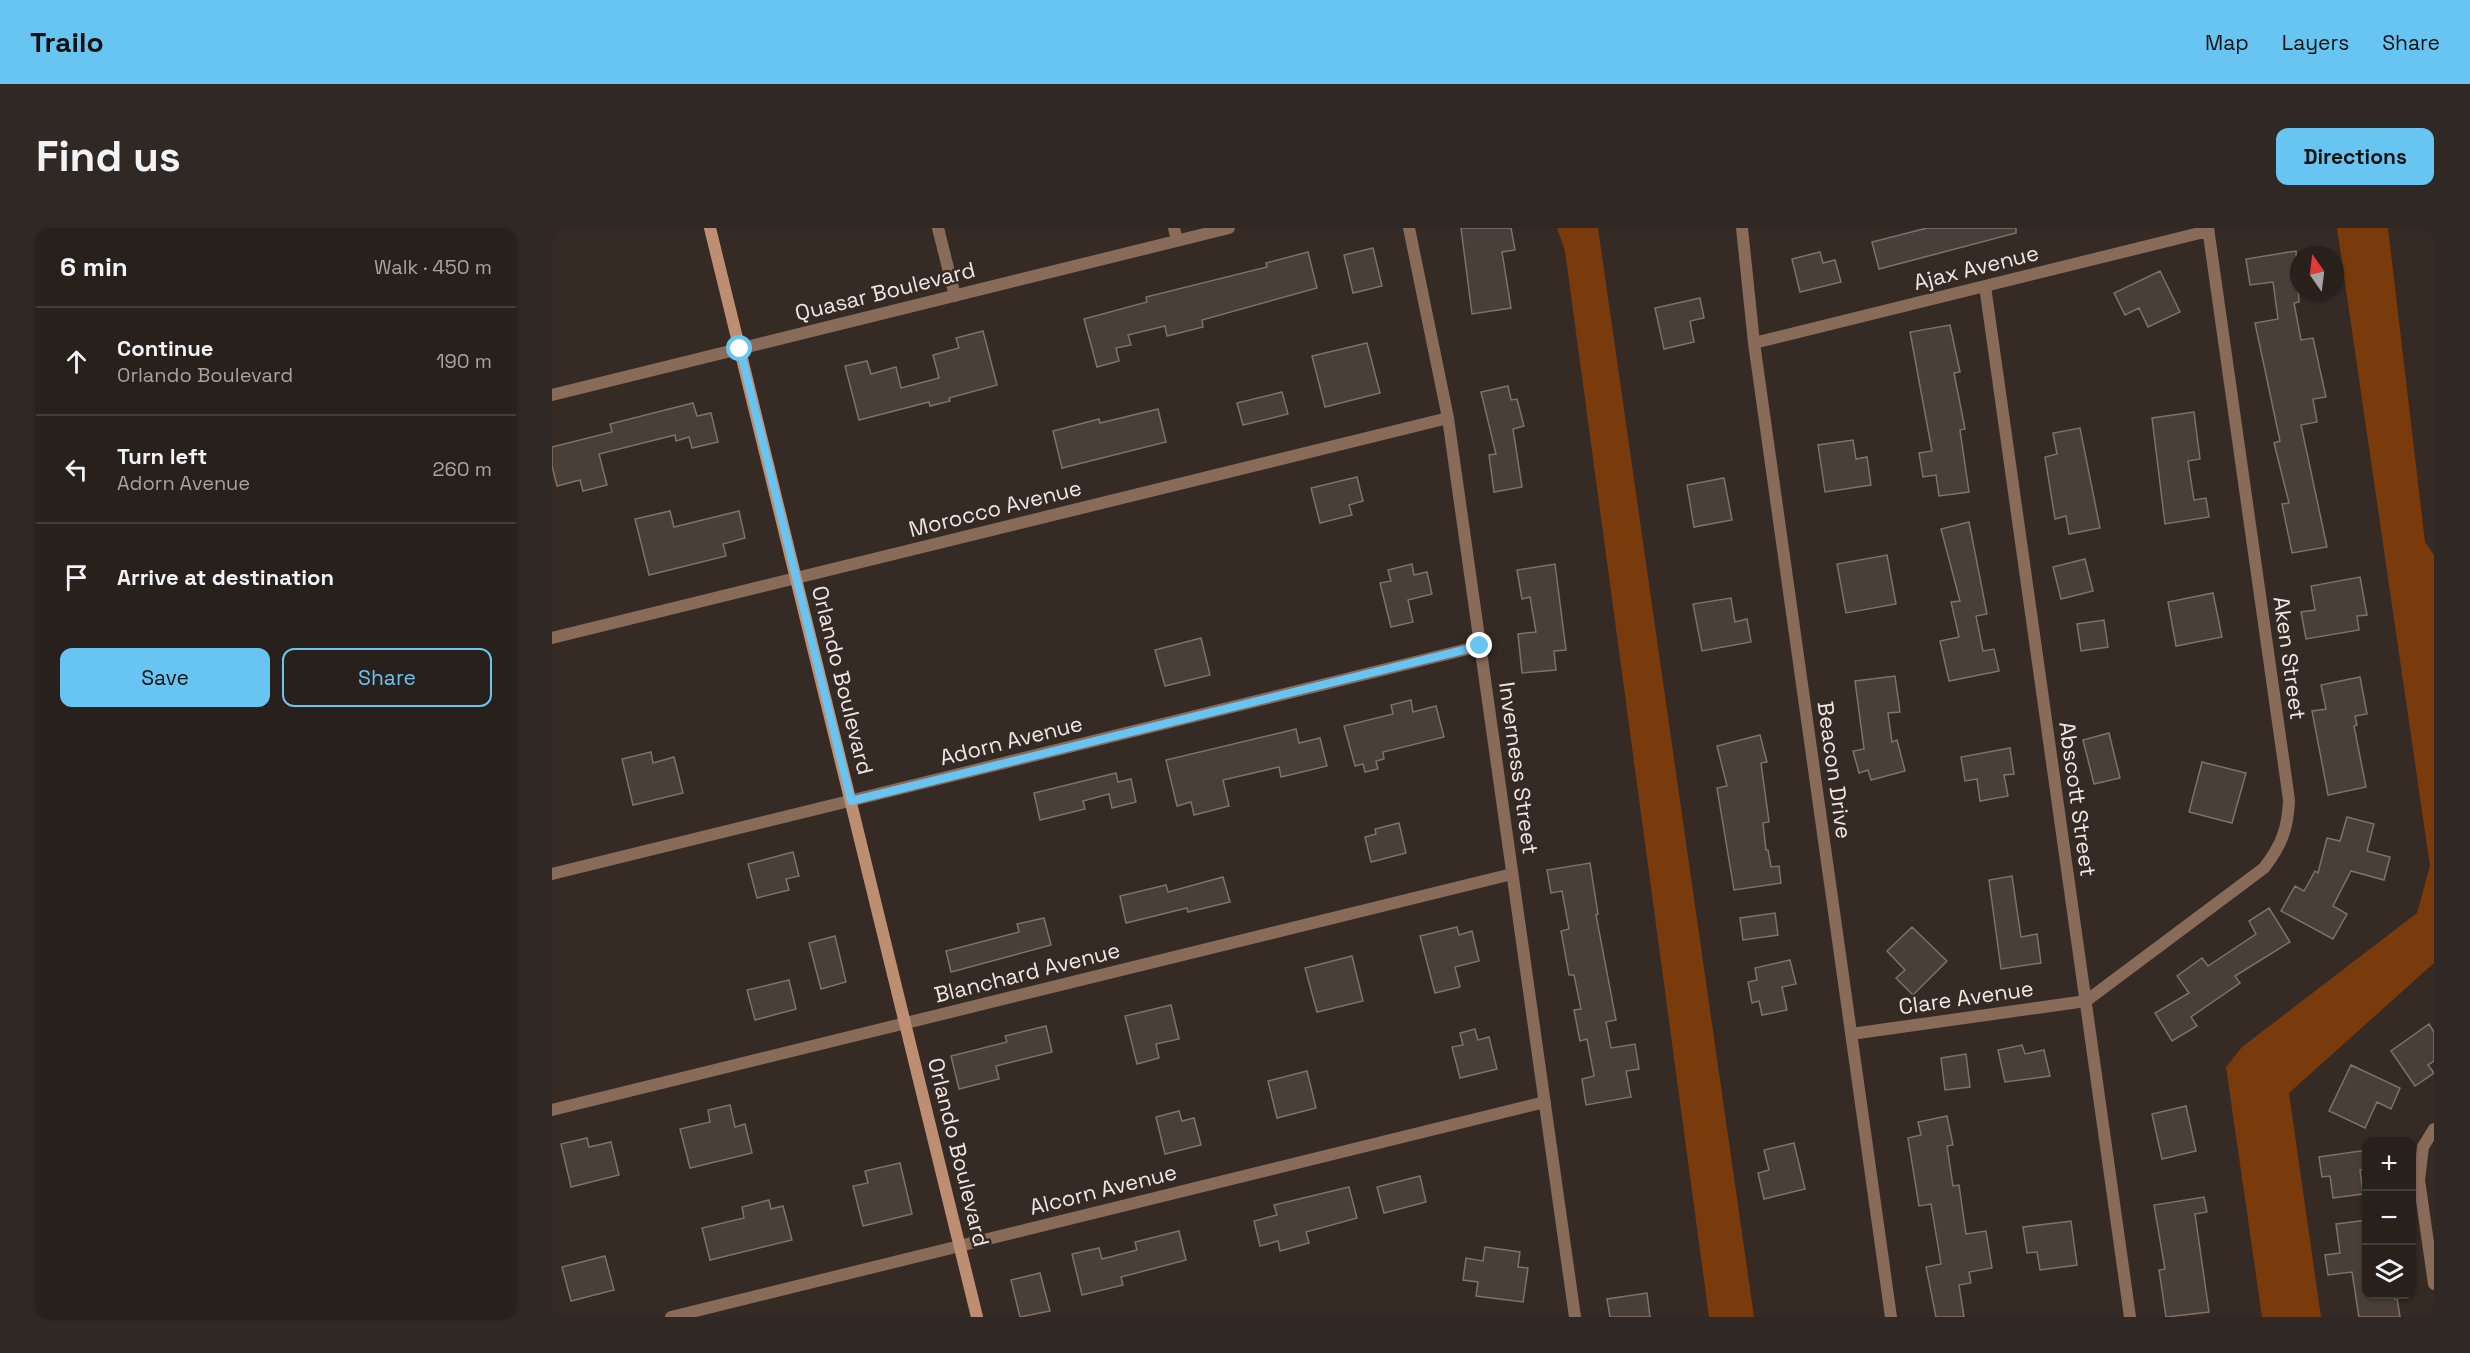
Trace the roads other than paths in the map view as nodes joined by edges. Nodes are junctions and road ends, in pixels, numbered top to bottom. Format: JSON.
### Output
{"nodes":[{"id":1,"x":710,"y":228,"type":"edge"},
{"id":2,"x":938,"y":228,"type":"edge"},
{"id":3,"x":1174,"y":228,"type":"edge"},
{"id":4,"x":1229,"y":228,"type":"edge"},
{"id":5,"x":1409,"y":228,"type":"edge"},
{"id":6,"x":1742,"y":228,"type":"edge"},
{"id":7,"x":2208,"y":230,"type":"edge"},
{"id":8,"x":1178,"y":241,"type":"junction"},
{"id":9,"x":1985,"y":286,"type":"junction"},
{"id":10,"x":955,"y":296,"type":"junction"},
{"id":11,"x":1754,"y":343,"type":"junction"},
{"id":12,"x":740,"y":349,"type":"junction"},
{"id":13,"x":552,"y":395,"type":"edge"},
{"id":14,"x":1448,"y":418,"type":"junction"},
{"id":15,"x":796,"y":579,"type":"junction"},
{"id":16,"x":552,"y":638,"type":"edge"},
{"id":17,"x":1480,"y":646,"type":"junction"},
{"id":18,"x":851,"y":801,"type":"junction"},
{"id":19,"x":552,"y":874,"type":"edge"},
{"id":20,"x":1512,"y":874,"type":"junction"},
{"id":21,"x":2086,"y":1001,"type":"junction"},
{"id":22,"x":905,"y":1024,"type":"junction"},
{"id":23,"x":1851,"y":1034,"type":"junction"},
{"id":24,"x":1545,"y":1102,"type":"junction"},
{"id":25,"x":552,"y":1110,"type":"edge"},
{"id":26,"x":2434,"y":1129,"type":"edge"},
{"id":27,"x":960,"y":1246,"type":"junction"},
{"id":28,"x":2434,"y":1284,"type":"edge"},
{"id":29,"x":671,"y":1317,"type":"edge"},
{"id":30,"x":977,"y":1317,"type":"edge"},
{"id":31,"x":1575,"y":1317,"type":"edge"},
{"id":32,"x":1891,"y":1317,"type":"edge"},
{"id":33,"x":2130,"y":1317,"type":"edge"}],
"edges":[{"from":1,"to":12,"type":"street","name":"Orlando Boulevard"},
{"from":2,"to":10,"type":"street"},
{"from":3,"to":8,"type":"street"},
{"from":4,"to":8,"type":"street","name":"Quasar Boulevard"},
{"from":5,"to":14,"type":"street","name":"Inverness Street"},
{"from":6,"to":11,"type":"street","name":"Beacon Drive"},
{"from":7,"to":9,"type":"street","name":"Ajax Avenue"},
{"from":7,"to":21,"type":"street","name":"Aken Street"},
{"from":8,"to":10,"type":"street","name":"Quasar Boulevard"},
{"from":9,"to":11,"type":"street","name":"Ajax Avenue"},
{"from":9,"to":21,"type":"street","name":"Abscott Street"},
{"from":10,"to":12,"type":"street","name":"Quasar Boulevard"},
{"from":11,"to":23,"type":"street","name":"Beacon Drive"},
{"from":12,"to":13,"type":"street","name":"Quasar Boulevard"},
{"from":12,"to":15,"type":"street","name":"Orlando Boulevard"},
{"from":14,"to":15,"type":"street","name":"Morocco Avenue"},
{"from":14,"to":17,"type":"street","name":"Inverness Street"},
{"from":15,"to":16,"type":"street","name":"Morocco Avenue"},
{"from":15,"to":18,"type":"street","name":"Orlando Boulevard"},
{"from":17,"to":18,"type":"street","name":"Adorn Avenue"},
{"from":17,"to":20,"type":"street","name":"Inverness Street"},
{"from":18,"to":19,"type":"street","name":"Adorn Avenue"},
{"from":18,"to":22,"type":"street","name":"Orlando Boulevard"},
{"from":20,"to":22,"type":"street","name":"Blanchard Avenue"},
{"from":20,"to":24,"type":"street","name":"Inverness Street"},
{"from":21,"to":23,"type":"street","name":"Clare Avenue"},
{"from":21,"to":33,"type":"street","name":"Abscott Street"},
{"from":22,"to":25,"type":"street","name":"Blanchard Avenue"},
{"from":22,"to":27,"type":"street","name":"Orlando Boulevard"},
{"from":23,"to":32,"type":"street","name":"Beacon Drive"},
{"from":24,"to":27,"type":"street","name":"Alcorn Avenue"},
{"from":24,"to":31,"type":"street","name":"Inverness Street"},
{"from":26,"to":28,"type":"street"},
{"from":27,"to":29,"type":"street","name":"Alcorn Avenue"},
{"from":27,"to":30,"type":"street","name":"Orlando Boulevard"}]}
